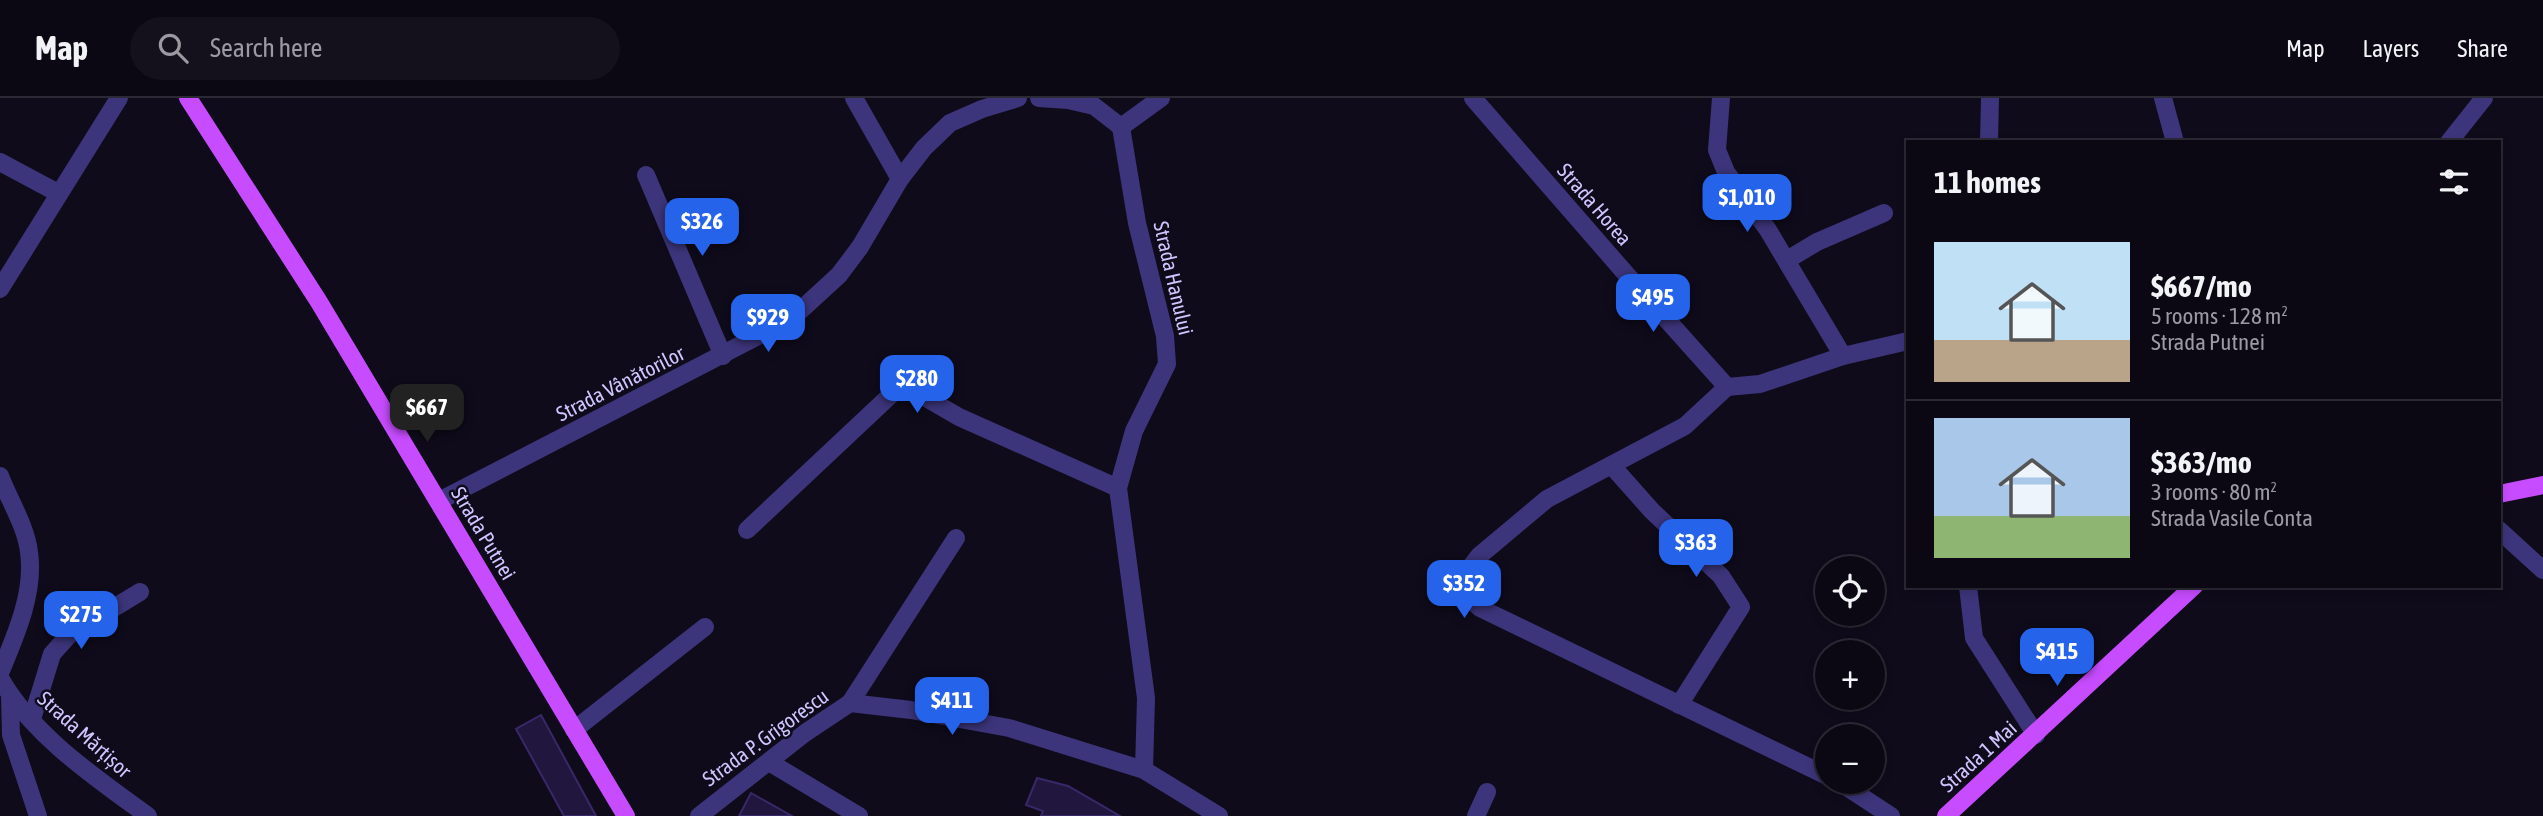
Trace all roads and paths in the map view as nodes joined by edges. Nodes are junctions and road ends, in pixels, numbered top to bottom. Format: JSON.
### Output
{"nodes":[{"id":1,"x":119,"y":98,"type":"edge"},
{"id":2,"x":188,"y":98,"type":"edge"},
{"id":3,"x":854,"y":98,"type":"edge"},
{"id":4,"x":1018,"y":98,"type":"edge"},
{"id":5,"x":1039,"y":98,"type":"edge"},
{"id":6,"x":1161,"y":98,"type":"edge"},
{"id":7,"x":1473,"y":98,"type":"edge"},
{"id":8,"x":1721,"y":98,"type":"edge"},
{"id":9,"x":1990,"y":98,"type":"edge"},
{"id":10,"x":2163,"y":98,"type":"edge"},
{"id":11,"x":2484,"y":98,"type":"edge"},
{"id":12,"x":1121,"y":127,"type":"junction"},
{"id":13,"x":1989,"y":140,"type":"edge"},
{"id":14,"x":2174,"y":140,"type":"edge"},
{"id":15,"x":2451,"y":140,"type":"edge"},
{"id":16,"x":0,"y":162,"type":"edge"},
{"id":17,"x":646,"y":175,"type":"dead end"},
{"id":18,"x":900,"y":179,"type":"junction"},
{"id":19,"x":58,"y":194,"type":"junction"},
{"id":20,"x":1884,"y":213,"type":"dead end"},
{"id":21,"x":1787,"y":260,"type":"junction"},
{"id":22,"x":0,"y":289,"type":"edge"},
{"id":23,"x":1906,"y":341,"type":"edge"},
{"id":24,"x":723,"y":356,"type":"junction"},
{"id":25,"x":1843,"y":356,"type":"junction"},
{"id":26,"x":1727,"y":387,"type":"junction"},
{"id":27,"x":1612,"y":466,"type":"junction"},
{"id":28,"x":0,"y":476,"type":"edge"},
{"id":29,"x":2543,"y":485,"type":"edge"},
{"id":30,"x":1118,"y":488,"type":"junction"},
{"id":31,"x":2501,"y":494,"type":"edge"},
{"id":32,"x":439,"y":501,"type":"junction"},
{"id":33,"x":747,"y":530,"type":"dead end"},
{"id":34,"x":2501,"y":532,"type":"edge"},
{"id":35,"x":956,"y":538,"type":"dead end"},
{"id":36,"x":2543,"y":570,"type":"edge"},
{"id":37,"x":1968,"y":588,"type":"edge"},
{"id":38,"x":2191,"y":588,"type":"edge"},
{"id":39,"x":140,"y":592,"type":"dead end"},
{"id":40,"x":705,"y":627,"type":"dead end"},
{"id":41,"x":0,"y":676,"type":"edge"},
{"id":42,"x":10,"y":696,"type":"junction"},
{"id":43,"x":850,"y":703,"type":"junction"},
{"id":44,"x":1679,"y":705,"type":"junction"},
{"id":45,"x":32,"y":719,"type":"junction"},
{"id":46,"x":574,"y":730,"type":"junction"},
{"id":47,"x":2036,"y":734,"type":"junction"},
{"id":48,"x":769,"y":762,"type":"junction"},
{"id":49,"x":1815,"y":770,"type":"edge"},
{"id":50,"x":1144,"y":771,"type":"junction"},
{"id":51,"x":1487,"y":792,"type":"dead end"},
{"id":52,"x":1857,"y":794,"type":"edge"},
{"id":53,"x":38,"y":816,"type":"edge"},
{"id":54,"x":148,"y":816,"type":"edge"},
{"id":55,"x":626,"y":816,"type":"edge"},
{"id":56,"x":699,"y":816,"type":"edge"},
{"id":57,"x":859,"y":816,"type":"edge"},
{"id":58,"x":1219,"y":816,"type":"edge"},
{"id":59,"x":1476,"y":816,"type":"edge"},
{"id":60,"x":1891,"y":816,"type":"edge"},
{"id":61,"x":1946,"y":816,"type":"edge"}],
"edges":[{"from":1,"to":19,"type":"street"},
{"from":2,"to":32,"type":"main road","name":"Strada Putnei"},
{"from":3,"to":18,"type":"street"},
{"from":4,"to":18,"type":"street","name":"Strada Vânătorilor"},
{"from":5,"to":12,"type":"street"},
{"from":6,"to":12,"type":"street"},
{"from":7,"to":26,"type":"street","name":"Strada Horea"},
{"from":8,"to":21,"type":"street"},
{"from":9,"to":13,"type":"street"},
{"from":10,"to":14,"type":"street"},
{"from":11,"to":15,"type":"street"},
{"from":12,"to":30,"type":"street","name":"Strada Hanului"},
{"from":16,"to":19,"type":"street"},
{"from":17,"to":24,"type":"street"},
{"from":18,"to":24,"type":"street","name":"Strada Vânătorilor"},
{"from":19,"to":22,"type":"street"},
{"from":20,"to":21,"type":"street"},
{"from":21,"to":25,"type":"street"},
{"from":23,"to":25,"type":"street"},
{"from":24,"to":32,"type":"street","name":"Strada Vânătorilor"},
{"from":25,"to":26,"type":"street"},
{"from":26,"to":27,"type":"street"},
{"from":27,"to":44,"type":"street"},
{"from":27,"to":44,"type":"street"},
{"from":28,"to":41,"type":"street"},
{"from":29,"to":31,"type":"main road"},
{"from":30,"to":33,"type":"street"},
{"from":30,"to":50,"type":"street","name":"Strada Hanului"},
{"from":32,"to":46,"type":"main road","name":"Strada Putnei"},
{"from":34,"to":36,"type":"street"},
{"from":35,"to":43,"type":"street"},
{"from":37,"to":47,"type":"street"},
{"from":38,"to":47,"type":"main road","name":"Strada 1 Mai"},
{"from":39,"to":45,"type":"street"},
{"from":40,"to":46,"type":"street"},
{"from":41,"to":42,"type":"street","name":"Strada Mărțișor"},
{"from":42,"to":45,"type":"street","name":"Strada Mărțișor"},
{"from":42,"to":53,"type":"street"},
{"from":43,"to":48,"type":"street","name":"Strada P. Grigorescu"},
{"from":43,"to":50,"type":"street","name":"Strada P. Grigorescu"},
{"from":44,"to":49,"type":"street"},
{"from":45,"to":54,"type":"street","name":"Strada Mărțișor"},
{"from":46,"to":55,"type":"main road","name":"Strada Putnei"},
{"from":47,"to":61,"type":"main road","name":"Strada 1 Mai"},
{"from":48,"to":56,"type":"street","name":"Strada P. Grigorescu"},
{"from":48,"to":57,"type":"street"},
{"from":50,"to":58,"type":"street","name":"Strada P. Grigorescu"},
{"from":51,"to":59,"type":"street"},
{"from":52,"to":60,"type":"street"}]}
